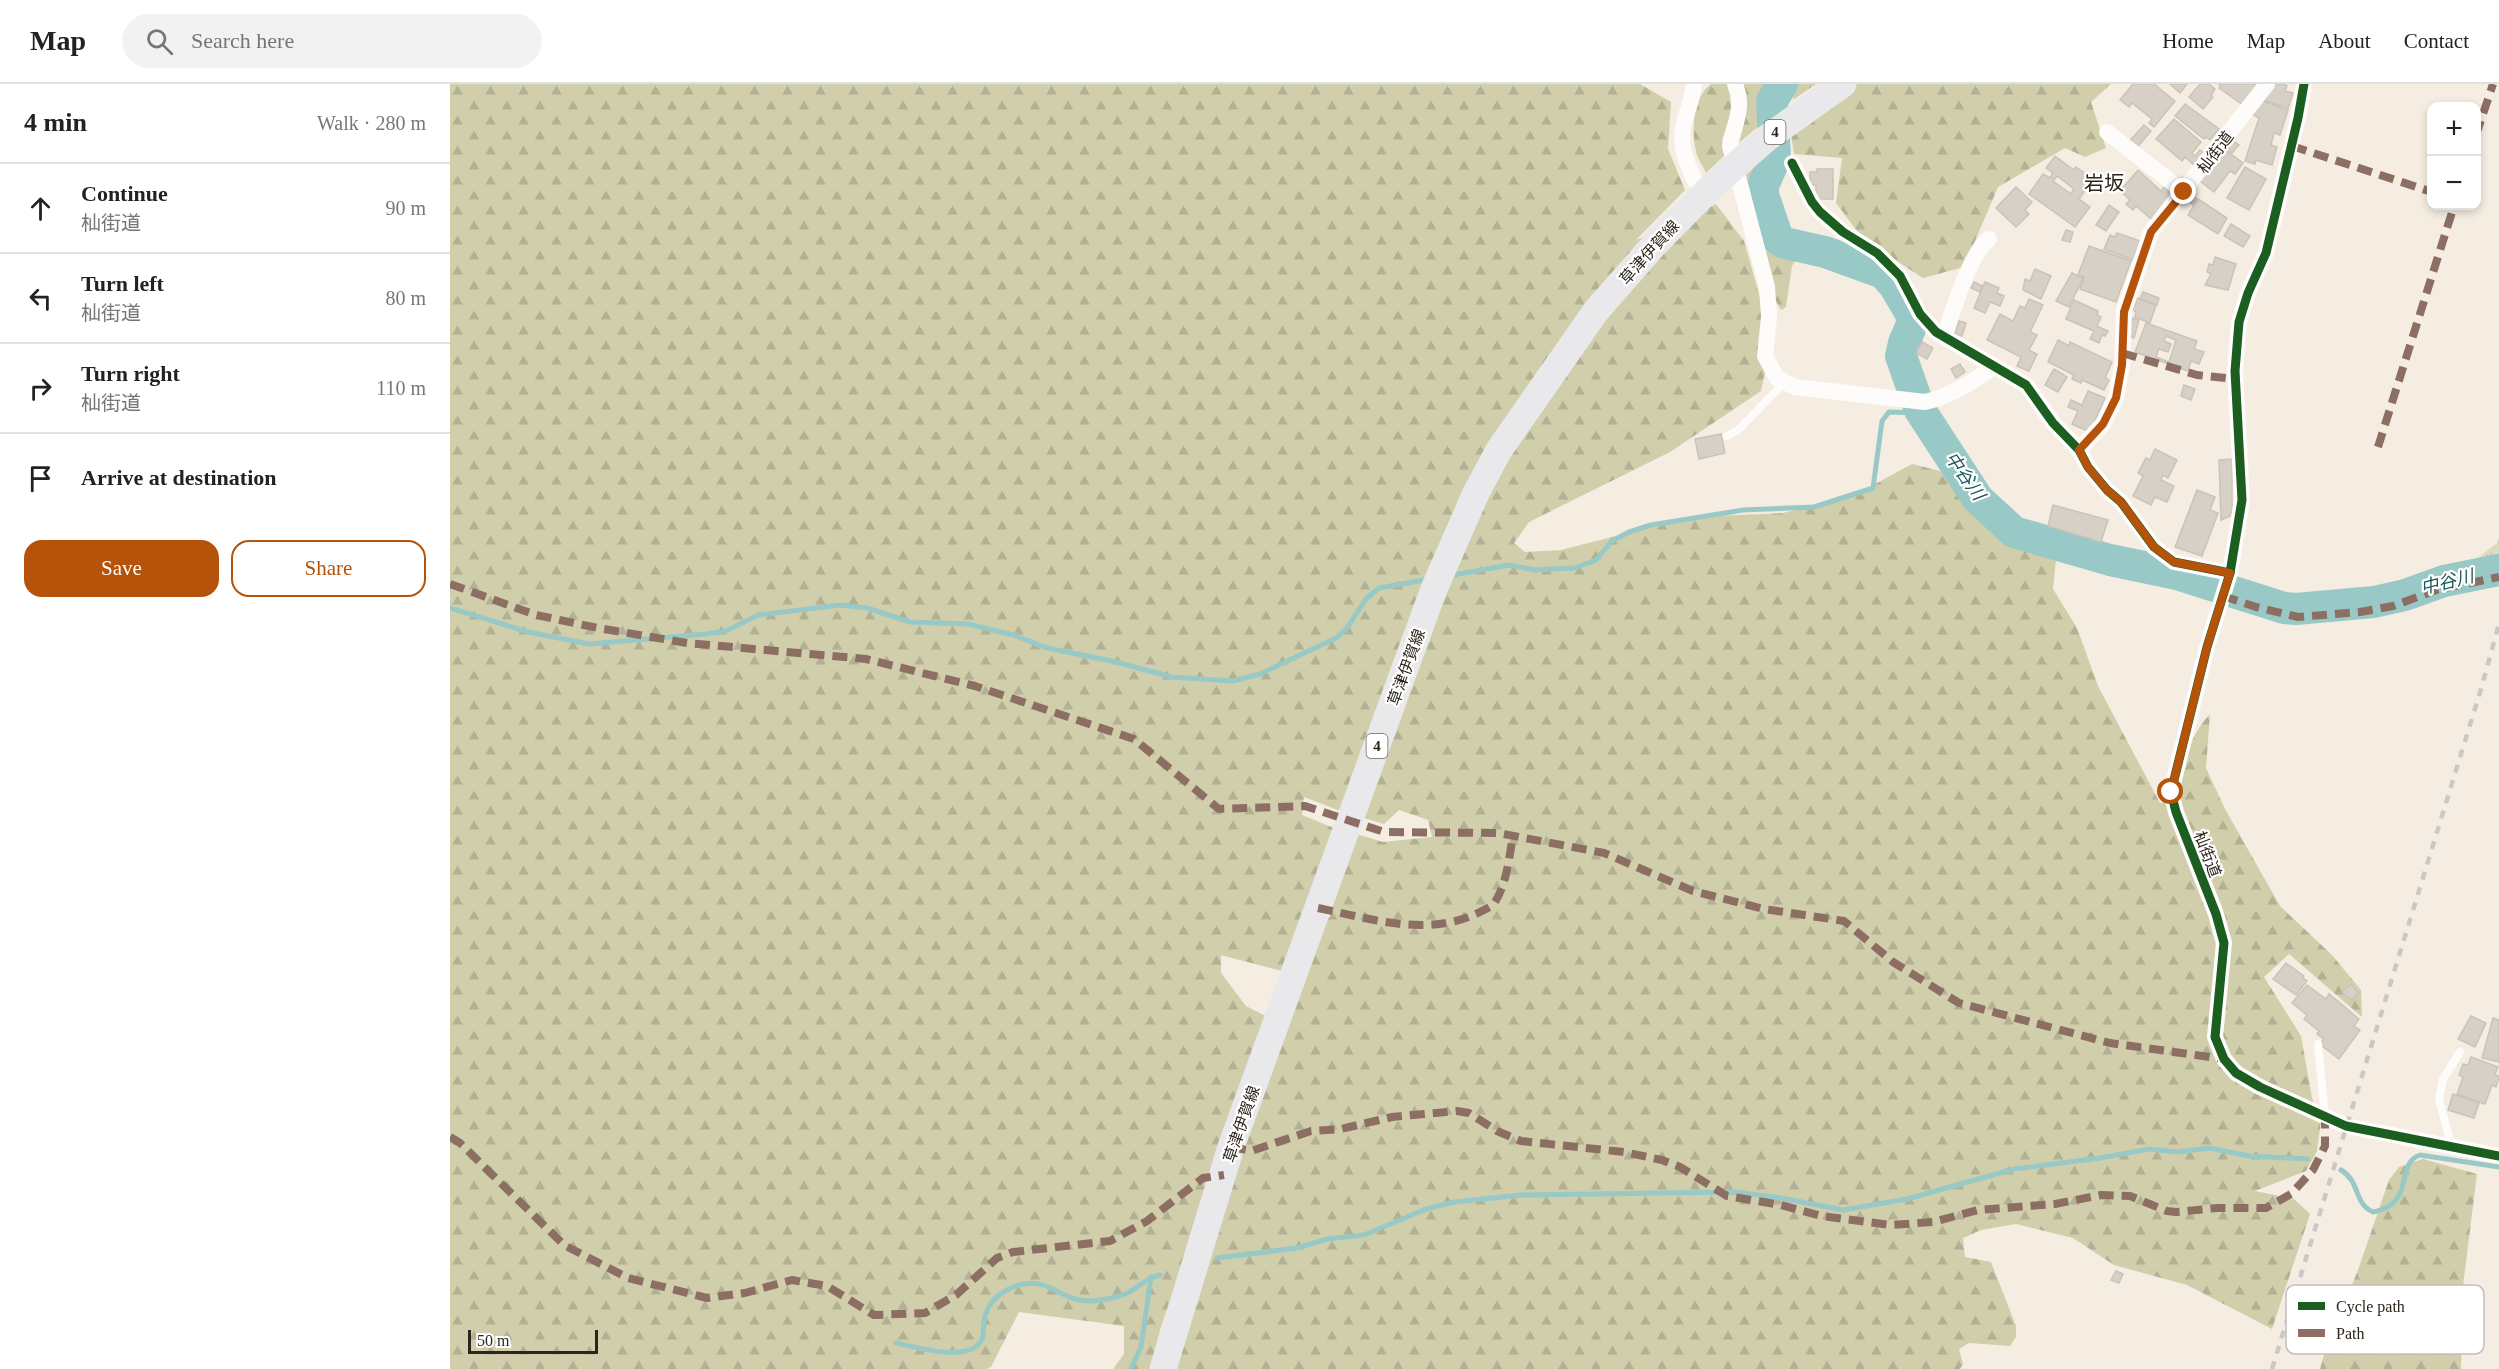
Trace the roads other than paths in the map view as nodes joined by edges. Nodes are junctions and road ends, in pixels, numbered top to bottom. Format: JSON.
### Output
{"nodes":[{"id":1,"x":1694,"y":84,"type":"edge"},
{"id":2,"x":1736,"y":84,"type":"edge"},
{"id":3,"x":1843,"y":84,"type":"edge"},
{"id":4,"x":2267,"y":84,"type":"edge"},
{"id":5,"x":2304,"y":84,"type":"edge"},
{"id":6,"x":2107,"y":132,"type":"dead end"},
{"id":7,"x":1792,"y":163,"type":"dead end"},
{"id":8,"x":1707,"y":191,"type":"junction"},
{"id":9,"x":2184,"y":192,"type":"junction"},
{"id":10,"x":1989,"y":239,"type":"dead end"},
{"id":11,"x":1944,"y":336,"type":"junction"},
{"id":12,"x":1995,"y":367,"type":"junction"},
{"id":13,"x":1785,"y":382,"type":"junction"},
{"id":14,"x":1727,"y":436,"type":"dead end"},
{"id":15,"x":2079,"y":450,"type":"junction"},
{"id":16,"x":2227,"y":580,"type":"junction"},
{"id":17,"x":2318,"y":1044,"type":"dead end"},
{"id":18,"x":2460,"y":1052,"type":"dead end"},
{"id":19,"x":2325,"y":1117,"type":"junction"},
{"id":20,"x":2452,"y":1148,"type":"junction"},
{"id":21,"x":2499,"y":1156,"type":"edge"},
{"id":22,"x":1162,"y":1369,"type":"edge"}],
"edges":[{"from":1,"to":8,"type":"street"},
{"from":2,"to":13,"type":"street"},
{"from":3,"to":8,"type":"main road","name":"草津伊賀線","number":"4"},
{"from":4,"to":9,"type":"street","name":"杣街道"},
{"from":5,"to":16,"type":"street","name":"杣街道"},
{"from":6,"to":9,"type":"street"},
{"from":7,"to":11,"type":"street"},
{"from":8,"to":22,"type":"main road","name":"草津伊賀線","number":"4"},
{"from":9,"to":15,"type":"street","name":"杣街道"},
{"from":10,"to":11,"type":"street"},
{"from":11,"to":12,"type":"street"},
{"from":12,"to":13,"type":"street"},
{"from":12,"to":15,"type":"street"},
{"from":13,"to":14,"type":"lane"},
{"from":15,"to":16,"type":"street"},
{"from":16,"to":19,"type":"street","name":"杣街道"},
{"from":17,"to":19,"type":"lane"},
{"from":18,"to":20,"type":"lane"},
{"from":19,"to":20,"type":"street","name":"杣街道"},
{"from":20,"to":21,"type":"street","name":"杣街道"}]}
